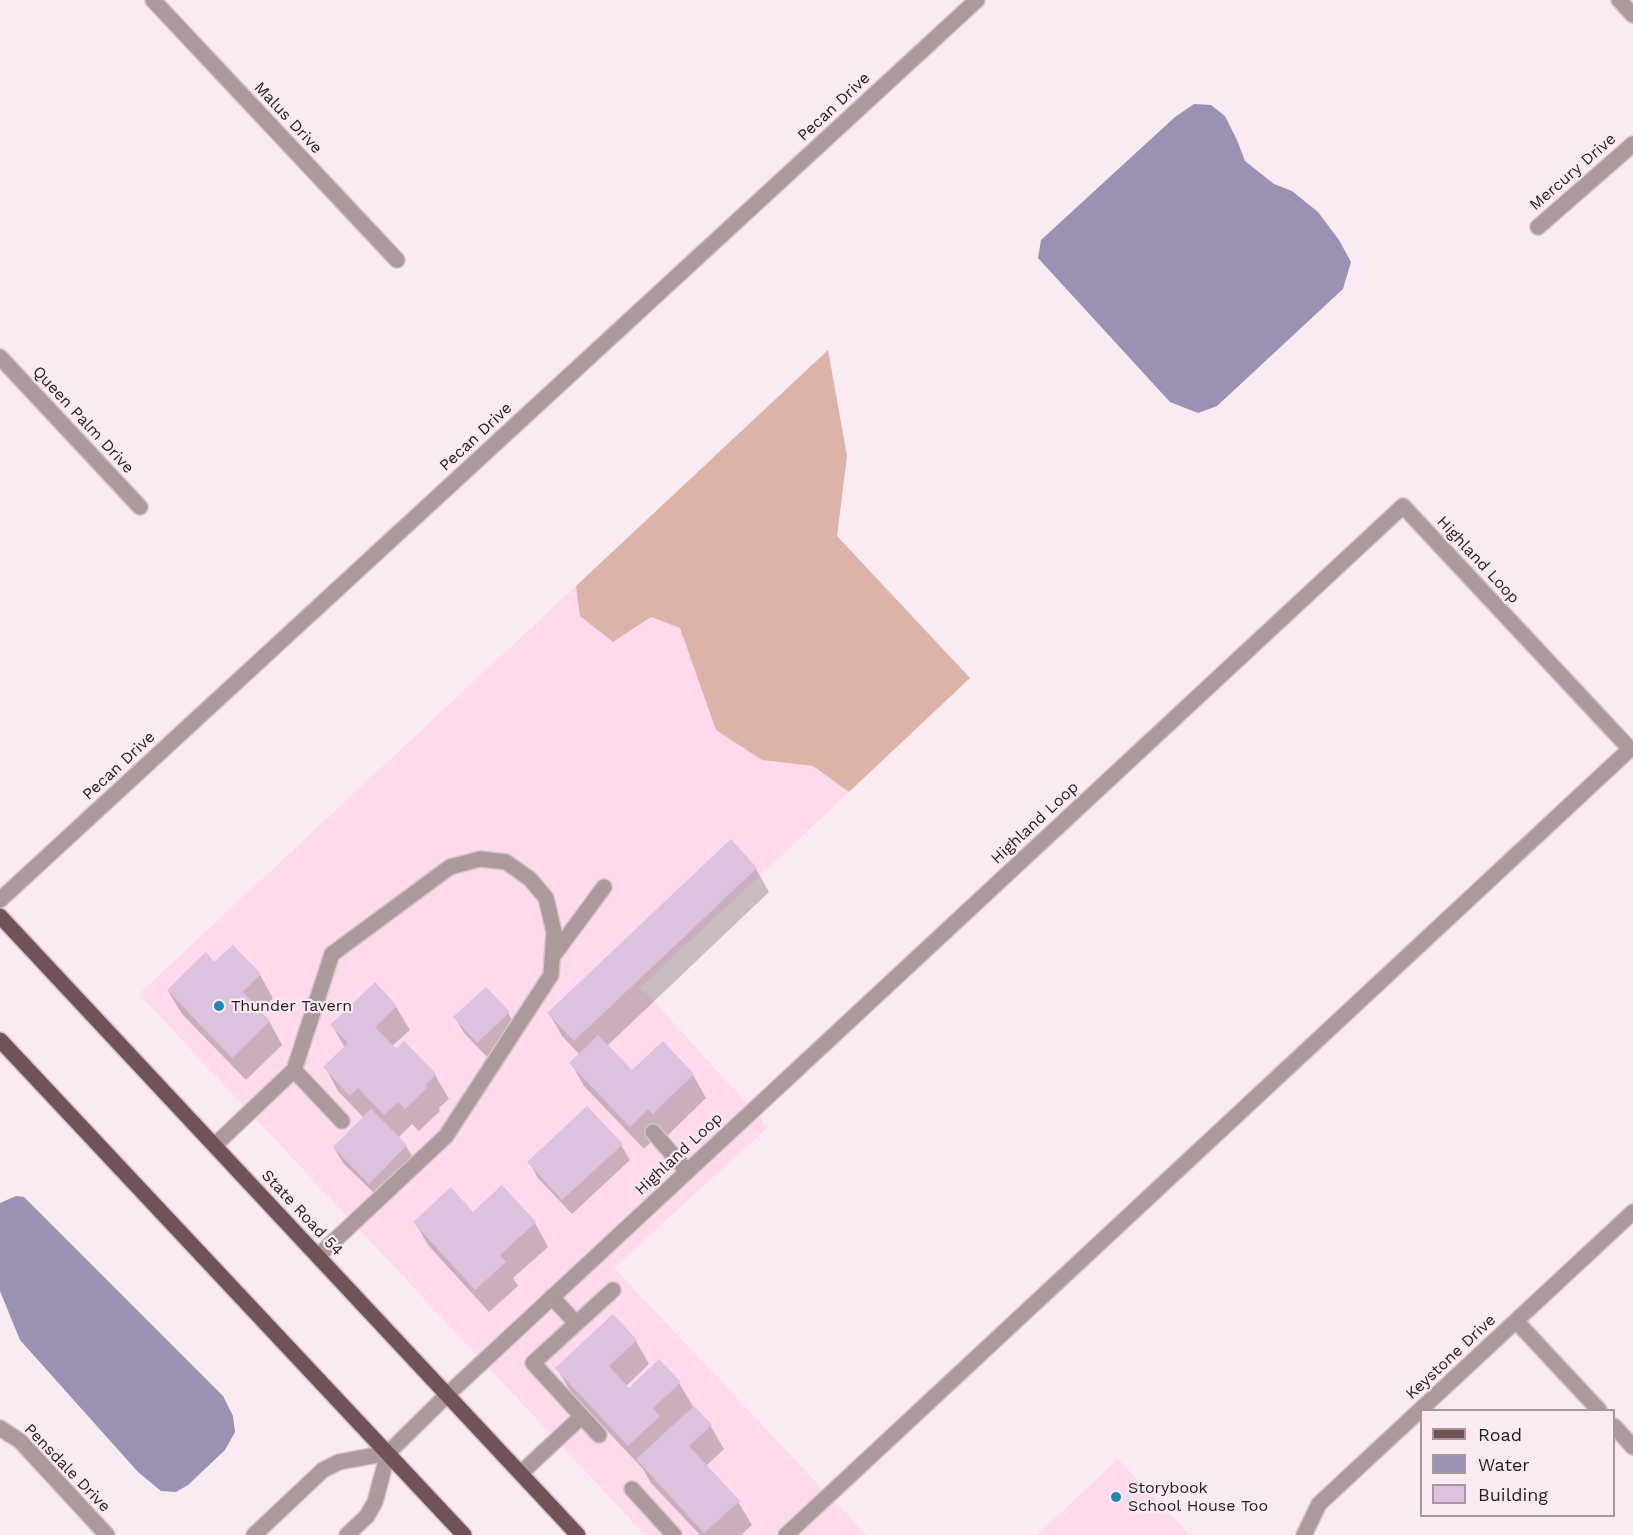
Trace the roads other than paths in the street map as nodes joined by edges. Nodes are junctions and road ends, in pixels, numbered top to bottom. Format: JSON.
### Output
{"nodes":[{"id":1,"x":153,"y":0,"type":"edge"},
{"id":2,"x":977,"y":0,"type":"edge"},
{"id":3,"x":1618,"y":0,"type":"edge"},
{"id":4,"x":1633,"y":15,"type":"edge"},
{"id":5,"x":1633,"y":144,"type":"edge"},
{"id":6,"x":1538,"y":226,"type":"dead end"},
{"id":7,"x":397,"y":260,"type":"dead end"},
{"id":8,"x":0,"y":357,"type":"edge"},
{"id":9,"x":141,"y":507,"type":"dead end"},
{"id":10,"x":604,"y":887,"type":"dead end"},
{"id":11,"x":0,"y":900,"type":"edge"},
{"id":12,"x":0,"y":916,"type":"edge"},
{"id":13,"x":553,"y":956,"type":"junction"},
{"id":14,"x":0,"y":1040,"type":"edge"},
{"id":15,"x":294,"y":1070,"type":"junction"},
{"id":16,"x":342,"y":1121,"type":"dead end"},
{"id":17,"x":653,"y":1132,"type":"dead end"},
{"id":18,"x":214,"y":1145,"type":"junction"},
{"id":19,"x":687,"y":1172,"type":"junction"},
{"id":20,"x":1633,"y":1212,"type":"edge"},
{"id":21,"x":318,"y":1256,"type":"junction"},
{"id":22,"x":613,"y":1290,"type":"dead end"},
{"id":23,"x":552,"y":1297,"type":"junction"},
{"id":24,"x":1516,"y":1321,"type":"junction"},
{"id":25,"x":576,"y":1323,"type":"junction"},
{"id":26,"x":447,"y":1395,"type":"junction"},
{"id":27,"x":1421,"y":1409,"type":"edge"},
{"id":28,"x":1598,"y":1409,"type":"edge"},
{"id":29,"x":1420,"y":1410,"type":"edge"},
{"id":30,"x":581,"y":1417,"type":"junction"},
{"id":31,"x":1615,"y":1427,"type":"edge"},
{"id":32,"x":0,"y":1428,"type":"edge"},
{"id":33,"x":599,"y":1435,"type":"dead end"},
{"id":34,"x":1633,"y":1447,"type":"edge"},
{"id":35,"x":388,"y":1453,"type":"junction"},
{"id":36,"x":520,"y":1473,"type":"junction"},
{"id":37,"x":632,"y":1490,"type":"dead end"},
{"id":38,"x":107,"y":1535,"type":"edge"},
{"id":39,"x":254,"y":1535,"type":"edge"},
{"id":40,"x":347,"y":1535,"type":"edge"},
{"id":41,"x":464,"y":1535,"type":"edge"},
{"id":42,"x":578,"y":1535,"type":"edge"},
{"id":43,"x":674,"y":1535,"type":"edge"},
{"id":44,"x":786,"y":1535,"type":"edge"},
{"id":45,"x":1304,"y":1535,"type":"edge"}],
"edges":[{"from":1,"to":7,"type":"street","name":"Malus Drive"},
{"from":2,"to":11,"type":"street","name":"Pecan Drive"},
{"from":3,"to":4,"type":"street"},
{"from":5,"to":6,"type":"street","name":"Mercury Drive"},
{"from":8,"to":9,"type":"street","name":"Queen Palm Drive"},
{"from":10,"to":13,"type":"street"},
{"from":12,"to":18,"type":"main road","name":"State Road 54"},
{"from":13,"to":15,"type":"street"},
{"from":13,"to":21,"type":"street"},
{"from":14,"to":35,"type":"main road"},
{"from":15,"to":16,"type":"street"},
{"from":15,"to":18,"type":"street"},
{"from":17,"to":19,"type":"street"},
{"from":18,"to":21,"type":"main road","name":"State Road 54"},
{"from":19,"to":23,"type":"street","name":"Highland Loop"},
{"from":19,"to":44,"type":"street","name":"Highland Loop"},
{"from":20,"to":24,"type":"street","name":"Keystone Drive"},
{"from":21,"to":26,"type":"main road","name":"State Road 54"},
{"from":22,"to":25,"type":"street"},
{"from":23,"to":25,"type":"street"},
{"from":23,"to":26,"type":"street","name":"Highland Loop"},
{"from":24,"to":27,"type":"street","name":"Keystone Drive"},
{"from":24,"to":28,"type":"street"},
{"from":25,"to":30,"type":"street"},
{"from":26,"to":35,"type":"street","name":"Highland Loop"},
{"from":26,"to":36,"type":"main road","name":"State Road 54"},
{"from":29,"to":45,"type":"street","name":"Keystone Drive"},
{"from":30,"to":33,"type":"street"},
{"from":30,"to":36,"type":"street"},
{"from":31,"to":34,"type":"street"},
{"from":32,"to":38,"type":"street","name":"Pensdale Drive"},
{"from":35,"to":39,"type":"street"},
{"from":35,"to":40,"type":"street"},
{"from":35,"to":41,"type":"main road"},
{"from":36,"to":42,"type":"main road","name":"State Road 54"},
{"from":37,"to":43,"type":"street"}]}
